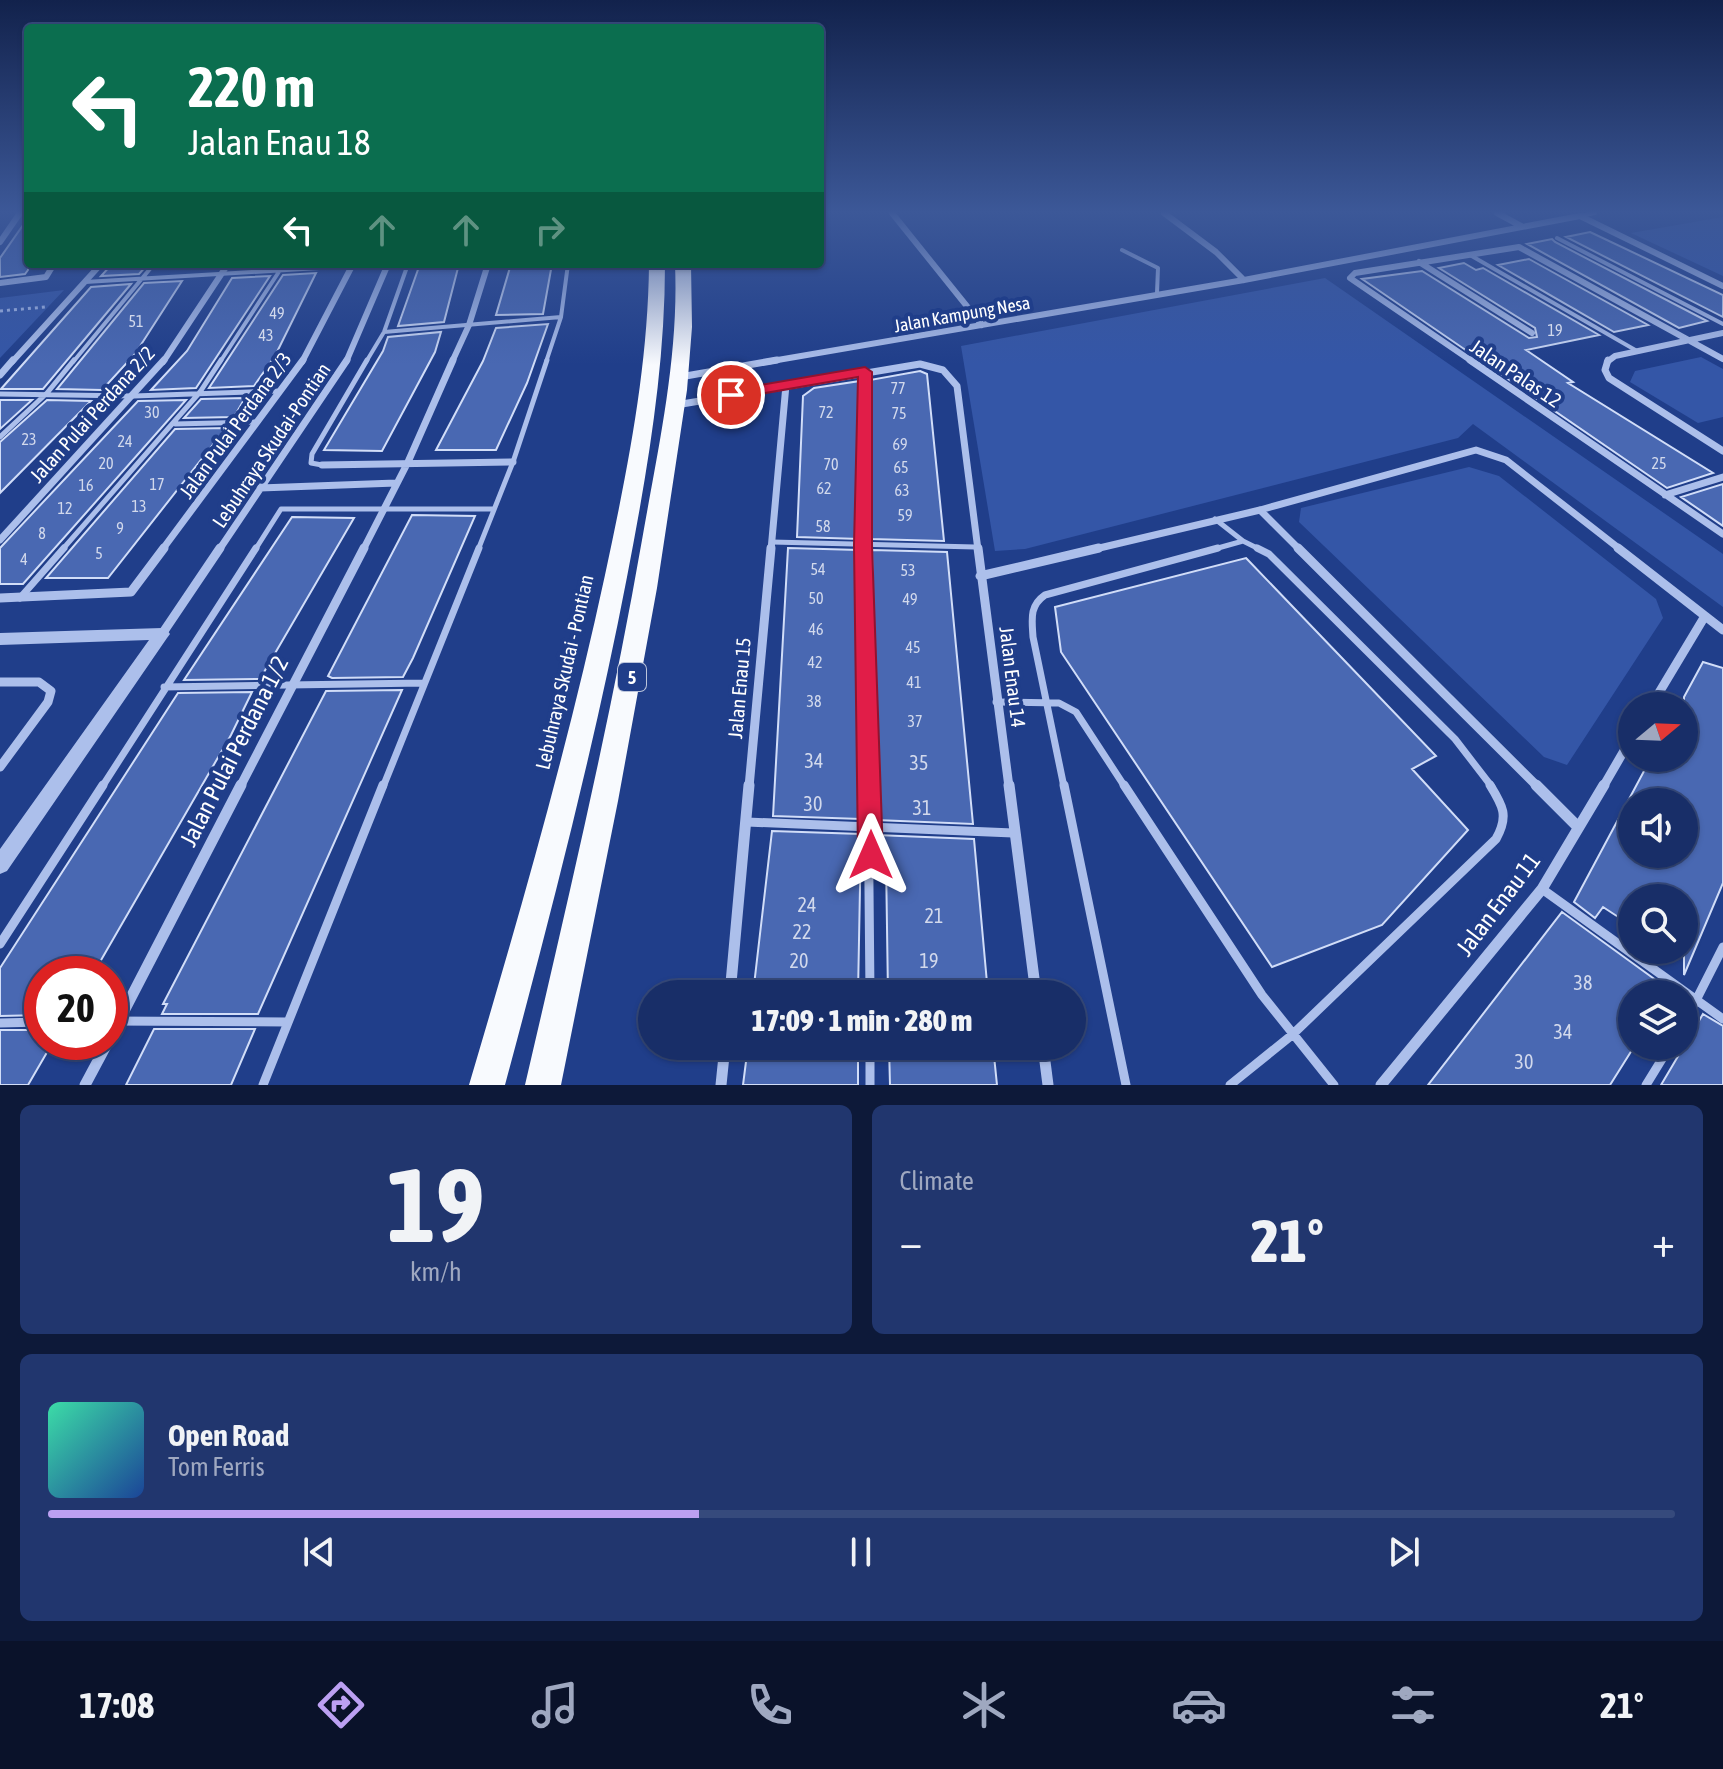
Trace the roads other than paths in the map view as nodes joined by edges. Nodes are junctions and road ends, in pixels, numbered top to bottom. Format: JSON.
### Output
{"nodes":[{"id":1,"x":933,"y":264,"type":"edge"},
{"id":2,"x":1149,"y":264,"type":"edge"},
{"id":3,"x":1228,"y":264,"type":"edge"},
{"id":4,"x":1328,"y":264,"type":"edge"},
{"id":5,"x":1409,"y":264,"type":"edge"},
{"id":6,"x":1421,"y":264,"type":"edge"},
{"id":7,"x":1485,"y":264,"type":"edge"},
{"id":8,"x":1549,"y":264,"type":"edge"},
{"id":9,"x":1606,"y":264,"type":"edge"},
{"id":10,"x":1677,"y":264,"type":"edge"},
{"id":11,"x":52,"y":268,"type":"edge"},
{"id":12,"x":97,"y":268,"type":"edge"},
{"id":13,"x":151,"y":268,"type":"edge"},
{"id":14,"x":226,"y":268,"type":"edge"},
{"id":15,"x":273,"y":268,"type":"edge"},
{"id":16,"x":281,"y":268,"type":"edge"},
{"id":17,"x":350,"y":268,"type":"edge"},
{"id":18,"x":386,"y":268,"type":"edge"},
{"id":19,"x":407,"y":268,"type":"edge"},
{"id":20,"x":487,"y":268,"type":"edge"},
{"id":21,"x":567,"y":268,"type":"edge"},
{"id":22,"x":657,"y":268,"type":"edge"},
{"id":23,"x":683,"y":268,"type":"edge"},
{"id":24,"x":222,"y":274,"type":"junction"},
{"id":25,"x":143,"y":279,"type":"junction"},
{"id":26,"x":1244,"y":280,"type":"junction"},
{"id":27,"x":85,"y":282,"type":"junction"},
{"id":28,"x":0,"y":283,"type":"edge"},
{"id":29,"x":1723,"y":286,"type":"edge"},
{"id":30,"x":1157,"y":293,"type":"junction"},
{"id":31,"x":561,"y":317,"type":"junction"},
{"id":32,"x":1723,"y":324,"type":"edge"},
{"id":33,"x":469,"y":325,"type":"junction"},
{"id":34,"x":982,"y":325,"type":"junction"},
{"id":35,"x":384,"y":332,"type":"junction"},
{"id":36,"x":1532,"y":333,"type":"dead end"},
{"id":37,"x":1723,"y":333,"type":"edge"},
{"id":38,"x":1689,"y":340,"type":"junction"},
{"id":39,"x":1637,"y":351,"type":"junction"},
{"id":40,"x":1723,"y":359,"type":"edge"},
{"id":41,"x":734,"y":369,"type":"junction"},
{"id":42,"x":865,"y":372,"type":"junction"},
{"id":43,"x":0,"y":375,"type":"edge"},
{"id":44,"x":679,"y":377,"type":"junction"},
{"id":45,"x":786,"y":385,"type":"junction"},
{"id":46,"x":282,"y":391,"type":"junction"},
{"id":47,"x":200,"y":392,"type":"junction"},
{"id":48,"x":47,"y":393,"type":"junction"},
{"id":49,"x":743,"y":393,"type":"junction"},
{"id":50,"x":0,"y":394,"type":"edge"},
{"id":51,"x":134,"y":396,"type":"junction"},
{"id":52,"x":675,"y":405,"type":"junction"},
{"id":53,"x":258,"y":422,"type":"junction"},
{"id":54,"x":175,"y":424,"type":"junction"},
{"id":55,"x":0,"y":437,"type":"edge"},
{"id":56,"x":1723,"y":451,"type":"edge"},
{"id":57,"x":408,"y":462,"type":"junction"},
{"id":58,"x":513,"y":462,"type":"junction"},
{"id":59,"x":322,"y":465,"type":"joint"},
{"id":60,"x":1723,"y":477,"type":"edge"},
{"id":61,"x":396,"y":483,"type":"junction"},
{"id":62,"x":260,"y":488,"type":"junction"},
{"id":63,"x":1665,"y":495,"type":"junction"},
{"id":64,"x":384,"y":508,"type":"junction"},
{"id":65,"x":494,"y":509,"type":"junction"},
{"id":66,"x":1260,"y":510,"type":"junction"},
{"id":67,"x":1215,"y":519,"type":"junction"},
{"id":68,"x":1723,"y":534,"type":"edge"},
{"id":69,"x":0,"y":540,"type":"edge"},
{"id":70,"x":1243,"y":541,"type":"junction"},
{"id":71,"x":772,"y":542,"type":"junction"},
{"id":72,"x":863,"y":545,"type":"junction"},
{"id":73,"x":975,"y":547,"type":"junction"},
{"id":74,"x":980,"y":576,"type":"junction"},
{"id":75,"x":0,"y":598,"type":"edge"},
{"id":76,"x":20,"y":598,"type":"junction"},
{"id":77,"x":1705,"y":616,"type":"junction"},
{"id":78,"x":1723,"y":630,"type":"edge"},
{"id":79,"x":162,"y":634,"type":"junction"},
{"id":80,"x":0,"y":639,"type":"edge"},
{"id":81,"x":0,"y":682,"type":"edge"},
{"id":82,"x":424,"y":683,"type":"junction"},
{"id":83,"x":294,"y":684,"type":"junction"},
{"id":84,"x":164,"y":687,"type":"junction"},
{"id":85,"x":1659,"y":692,"type":"edge"},
{"id":86,"x":1047,"y":701,"type":"junction"},
{"id":87,"x":996,"y":702,"type":"junction"},
{"id":88,"x":1618,"y":760,"type":"edge"},
{"id":89,"x":0,"y":767,"type":"edge"},
{"id":90,"x":747,"y":822,"type":"junction"},
{"id":91,"x":871,"y":827,"type":"junction"},
{"id":92,"x":1578,"y":827,"type":"junction"},
{"id":93,"x":1013,"y":833,"type":"junction"},
{"id":94,"x":0,"y":865,"type":"edge"},
{"id":95,"x":1542,"y":889,"type":"junction"},
{"id":96,"x":0,"y":944,"type":"edge"},
{"id":97,"x":1723,"y":947,"type":"edge"},
{"id":98,"x":731,"y":980,"type":"edge"},
{"id":99,"x":870,"y":980,"type":"edge"},
{"id":100,"x":1034,"y":980,"type":"edge"},
{"id":101,"x":1669,"y":980,"type":"edge"},
{"id":102,"x":128,"y":995,"type":"edge"},
{"id":103,"x":1698,"y":1001,"type":"joint"},
{"id":104,"x":1723,"y":1019,"type":"edge"},
{"id":105,"x":128,"y":1021,"type":"edge"},
{"id":106,"x":24,"y":1022,"type":"edge"},
{"id":107,"x":288,"y":1022,"type":"junction"},
{"id":108,"x":0,"y":1023,"type":"edge"},
{"id":109,"x":1292,"y":1035,"type":"junction"},
{"id":110,"x":98,"y":1060,"type":"edge"},
{"id":111,"x":724,"y":1060,"type":"edge"},
{"id":112,"x":870,"y":1060,"type":"edge"},
{"id":113,"x":1045,"y":1060,"type":"edge"},
{"id":114,"x":1661,"y":1060,"type":"edge"},
{"id":115,"x":85,"y":1085,"type":"edge"},
{"id":116,"x":263,"y":1085,"type":"edge"},
{"id":117,"x":487,"y":1085,"type":"edge"},
{"id":118,"x":543,"y":1085,"type":"edge"},
{"id":119,"x":721,"y":1085,"type":"edge"},
{"id":120,"x":870,"y":1085,"type":"edge"},
{"id":121,"x":1048,"y":1085,"type":"edge"},
{"id":122,"x":1126,"y":1085,"type":"edge"},
{"id":123,"x":1230,"y":1085,"type":"edge"},
{"id":124,"x":1334,"y":1085,"type":"edge"},
{"id":125,"x":1381,"y":1085,"type":"edge"},
{"id":126,"x":1646,"y":1085,"type":"edge"}],
"edges":[{"from":1,"to":34,"type":"street"},
{"from":2,"to":30,"type":"lane"},
{"from":3,"to":26,"type":"street"},
{"from":4,"to":26,"type":"street","name":"Jalan Kampung Nesa"},
{"from":5,"to":63,"type":"street","name":"Jalan Palas 12"},
{"from":6,"to":36,"type":"street","name":"Jalan Palas 12"},
{"from":7,"to":39,"type":"lane"},
{"from":8,"to":38,"type":"street","name":"Jalan Palas 12"},
{"from":9,"to":32,"type":"lane"},
{"from":10,"to":29,"type":"street"},
{"from":11,"to":28,"type":"street"},
{"from":12,"to":27,"type":"street"},
{"from":13,"to":25,"type":"lane"},
{"from":14,"to":24,"type":"street","name":"Jalan Pulai Perdana 2/2"},
{"from":15,"to":24,"type":"lane"},
{"from":16,"to":47,"type":"lane"},
{"from":17,"to":46,"type":"street","name":"Jalan Pulai Perdana 2/3"},
{"from":18,"to":62,"type":"street","name":"Lebuhraya Skudai-Pontian"},
{"from":19,"to":35,"type":"lane"},
{"from":20,"to":33,"type":"street","name":"Jalan Pulai Perdana 1/2"},
{"from":21,"to":31,"type":"lane"},
{"from":22,"to":117,"type":"highway","name":"Lebuhraya Skudai - Pontian","number":"5"},
{"from":23,"to":44,"type":"highway","number":"5"},
{"from":24,"to":25,"type":"lane"},
{"from":24,"to":51,"type":"street","name":"Jalan Pulai Perdana 2/2"},
{"from":25,"to":27,"type":"lane"},
{"from":25,"to":48,"type":"lane"},
{"from":26,"to":30,"type":"street","name":"Jalan Kampung Nesa"},
{"from":27,"to":43,"type":"street"},
{"from":30,"to":34,"type":"street","name":"Jalan Kampung Nesa"},
{"from":31,"to":33,"type":"lane"},
{"from":31,"to":58,"type":"lane"},
{"from":33,"to":35,"type":"lane"},
{"from":33,"to":57,"type":"street","name":"Jalan Pulai Perdana 1/2"},
{"from":34,"to":41,"type":"street","name":"Jalan Kampung Nesa"},
{"from":35,"to":59,"type":"lane"},
{"from":37,"to":38,"type":"street"},
{"from":38,"to":39,"type":"street"},
{"from":38,"to":40,"type":"street"},
{"from":39,"to":56,"type":"street"},
{"from":41,"to":44,"type":"street","name":"Jalan Kampung Nesa"},
{"from":41,"to":49,"type":"street"},
{"from":42,"to":45,"type":"street"},
{"from":42,"to":72,"type":"lane"},
{"from":42,"to":73,"type":"street","name":"Jalan Enau 14"},
{"from":44,"to":52,"type":"highway","number":"5"},
{"from":45,"to":49,"type":"street"},
{"from":45,"to":71,"type":"street","name":"Jalan Enau 15"},
{"from":46,"to":47,"type":"lane"},
{"from":46,"to":53,"type":"street","name":"Jalan Pulai Perdana 2/3"},
{"from":47,"to":51,"type":"lane"},
{"from":47,"to":54,"type":"lane"},
{"from":48,"to":50,"type":"lane"},
{"from":48,"to":51,"type":"lane"},
{"from":48,"to":55,"type":"lane"},
{"from":49,"to":52,"type":"street"},
{"from":51,"to":69,"type":"street","name":"Jalan Pulai Perdana 2/2"},
{"from":52,"to":118,"type":"highway","number":"5"},
{"from":53,"to":54,"type":"lane"},
{"from":53,"to":76,"type":"street","name":"Jalan Pulai Perdana 2/3"},
{"from":54,"to":76,"type":"lane"},
{"from":57,"to":58,"type":"street"},
{"from":57,"to":59,"type":"street"},
{"from":57,"to":61,"type":"street","name":"Jalan Pulai Perdana 1/2"},
{"from":58,"to":65,"type":"lane"},
{"from":60,"to":63,"type":"street"},
{"from":61,"to":62,"type":"street"},
{"from":61,"to":64,"type":"street","name":"Jalan Pulai Perdana 1/2"},
{"from":62,"to":79,"type":"street","name":"Lebuhraya Skudai-Pontian"},
{"from":63,"to":68,"type":"street","name":"Jalan Palas 12"},
{"from":64,"to":65,"type":"lane"},
{"from":64,"to":83,"type":"street","name":"Jalan Pulai Perdana 1/2"},
{"from":64,"to":84,"type":"lane"},
{"from":65,"to":82,"type":"lane"},
{"from":66,"to":67,"type":"street"},
{"from":66,"to":77,"type":"street"},
{"from":66,"to":92,"type":"street"},
{"from":67,"to":70,"type":"lane"},
{"from":67,"to":74,"type":"street"},
{"from":70,"to":86,"type":"lane"},
{"from":70,"to":109,"type":"lane"},
{"from":71,"to":72,"type":"lane"},
{"from":71,"to":90,"type":"street","name":"Jalan Enau 15"},
{"from":72,"to":73,"type":"lane"},
{"from":72,"to":91,"type":"lane"},
{"from":73,"to":74,"type":"street","name":"Jalan Enau 14"},
{"from":74,"to":87,"type":"street","name":"Jalan Enau 14"},
{"from":75,"to":76,"type":"street"},
{"from":77,"to":78,"type":"street"},
{"from":77,"to":85,"type":"street"},
{"from":79,"to":80,"type":"street"},
{"from":79,"to":94,"type":"street"},
{"from":81,"to":89,"type":"street"},
{"from":82,"to":83,"type":"lane"},
{"from":82,"to":107,"type":"lane"},
{"from":83,"to":84,"type":"lane"},
{"from":83,"to":102,"type":"street","name":"Jalan Pulai Perdana 1/2"},
{"from":84,"to":96,"type":"lane"},
{"from":86,"to":87,"type":"lane"},
{"from":86,"to":109,"type":"lane"},
{"from":86,"to":122,"type":"lane"},
{"from":87,"to":93,"type":"street","name":"Jalan Enau 14"},
{"from":88,"to":92,"type":"street","name":"Jalan Enau 11"},
{"from":90,"to":91,"type":"lane"},
{"from":90,"to":98,"type":"street","name":"Jalan Enau 15"},
{"from":91,"to":93,"type":"lane"},
{"from":91,"to":99,"type":"lane"},
{"from":92,"to":95,"type":"street","name":"Jalan Enau 11"},
{"from":93,"to":100,"type":"street","name":"Jalan Enau 14"},
{"from":95,"to":101,"type":"lane"},
{"from":95,"to":125,"type":"street","name":"Jalan Enau 11"},
{"from":97,"to":103,"type":"lane"},
{"from":103,"to":104,"type":"lane"},
{"from":105,"to":107,"type":"lane"},
{"from":106,"to":108,"type":"lane"},
{"from":107,"to":116,"type":"lane"},
{"from":109,"to":123,"type":"lane"},
{"from":109,"to":124,"type":"lane"},
{"from":110,"to":115,"type":"street","name":"Jalan Pulai Perdana 1/2"},
{"from":111,"to":119,"type":"street"},
{"from":112,"to":120,"type":"lane"},
{"from":113,"to":121,"type":"street"},
{"from":114,"to":126,"type":"lane"}]}
